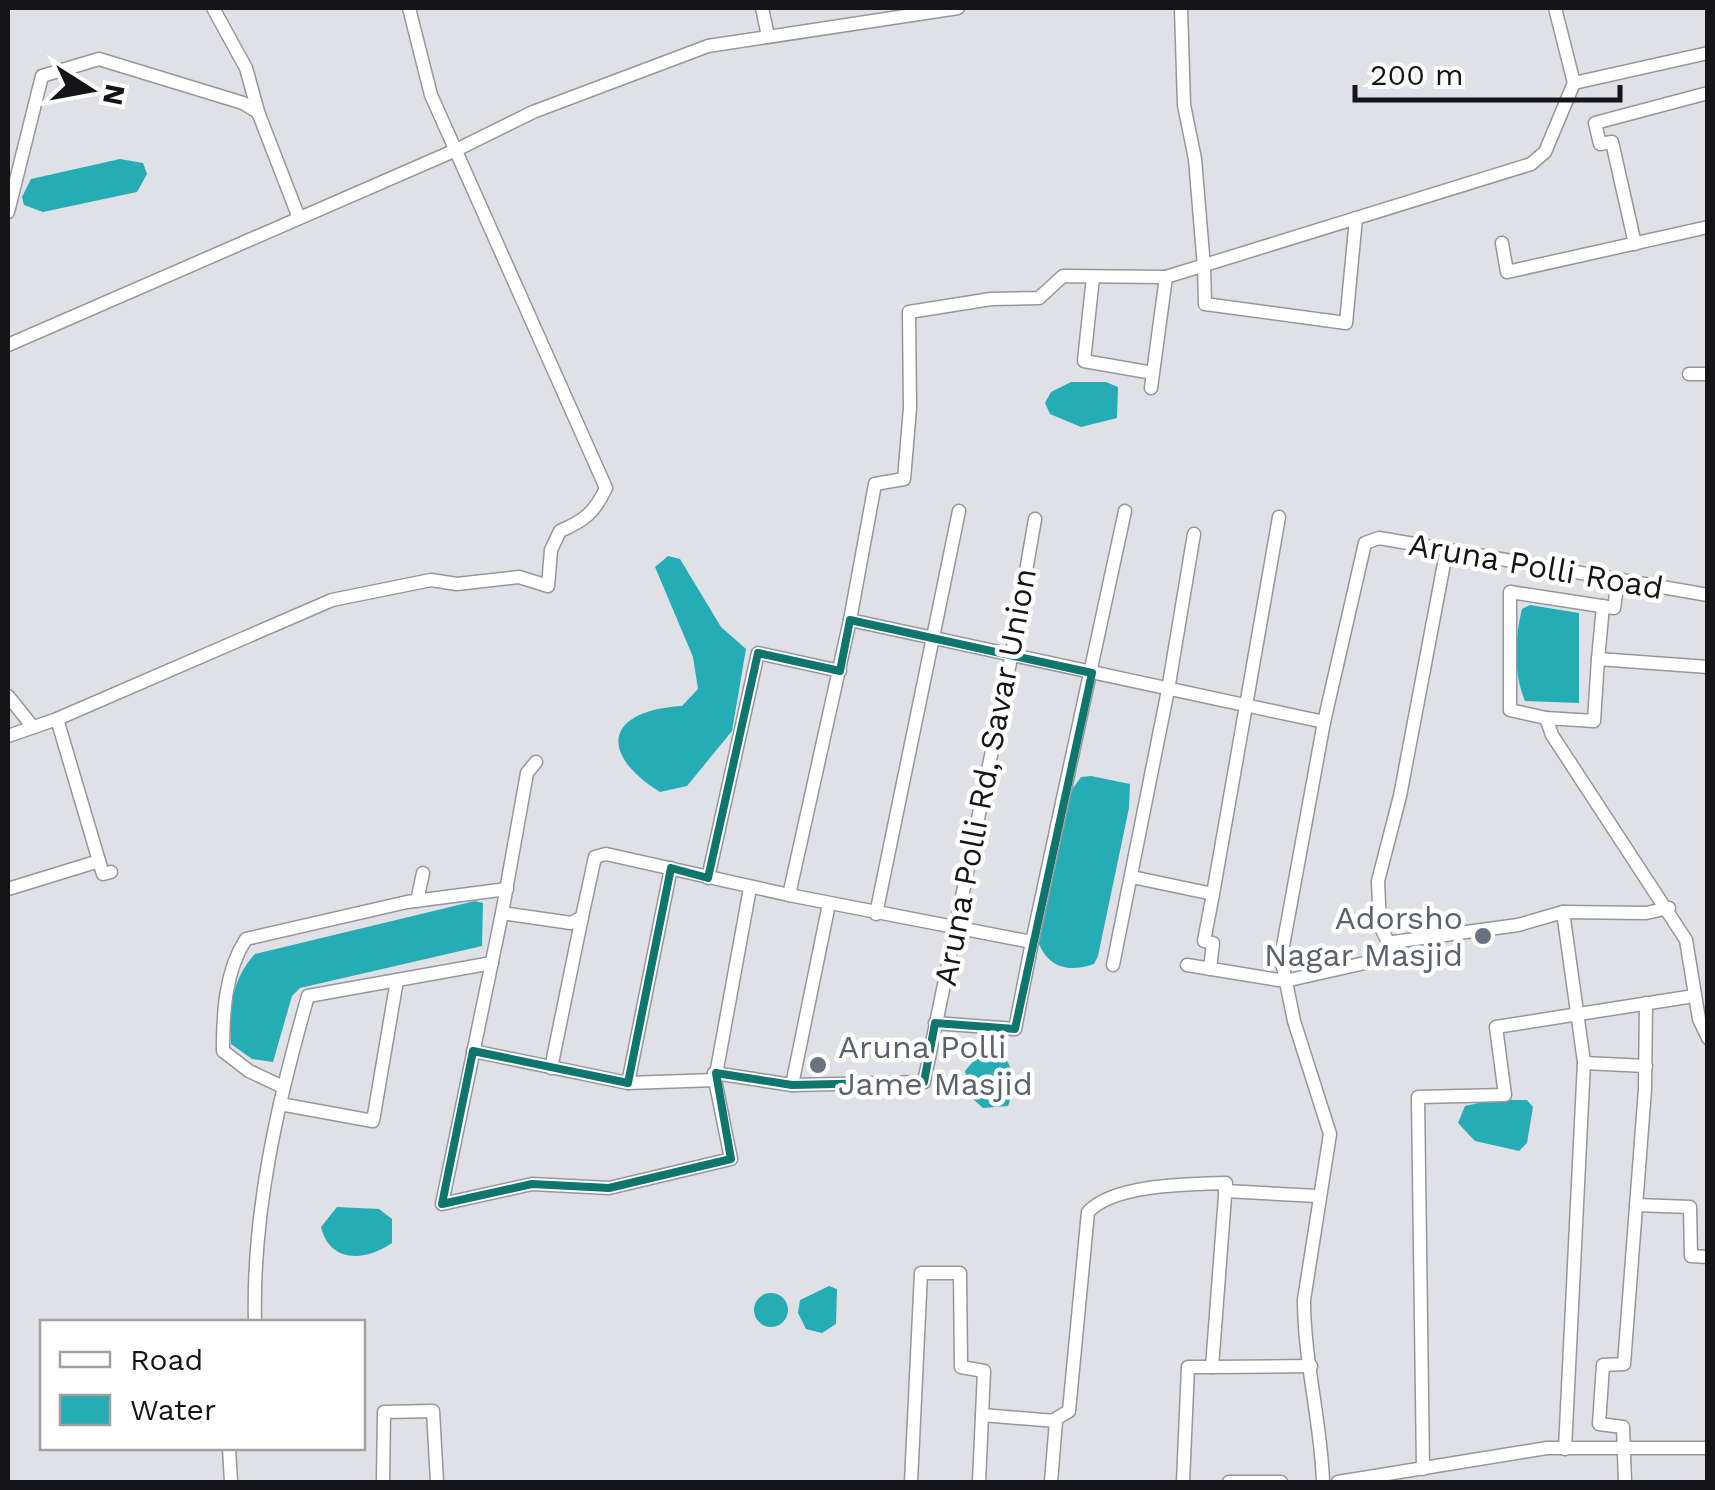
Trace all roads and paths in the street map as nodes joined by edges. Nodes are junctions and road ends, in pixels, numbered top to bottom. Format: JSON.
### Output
{"nodes":[{"id":1,"x":213,"y":8,"type":"edge"},
{"id":2,"x":410,"y":8,"type":"edge"},
{"id":3,"x":762,"y":8,"type":"edge"},
{"id":4,"x":958,"y":8,"type":"edge"},
{"id":5,"x":1181,"y":8,"type":"edge"},
{"id":6,"x":1555,"y":8,"type":"edge"},
{"id":7,"x":860,"y":14,"type":"edge"},
{"id":8,"x":768,"y":36,"type":"junction"},
{"id":9,"x":1708,"y":53,"type":"edge"},
{"id":10,"x":1574,"y":84,"type":"junction"},
{"id":11,"x":1708,"y":93,"type":"edge"},
{"id":12,"x":259,"y":115,"type":"junction"},
{"id":13,"x":456,"y":150,"type":"junction"},
{"id":14,"x":8,"y":212,"type":"edge"},
{"id":15,"x":299,"y":218,"type":"junction"},
{"id":16,"x":1356,"y":218,"type":"junction"},
{"id":17,"x":1708,"y":228,"type":"edge"},
{"id":18,"x":1502,"y":244,"type":"dead end"},
{"id":19,"x":1634,"y":244,"type":"junction"},
{"id":20,"x":1204,"y":267,"type":"junction"},
{"id":21,"x":1093,"y":277,"type":"junction"},
{"id":22,"x":1166,"y":277,"type":"junction"},
{"id":23,"x":8,"y":345,"type":"edge"},
{"id":24,"x":1689,"y":374,"type":"dead end"},
{"id":25,"x":1708,"y":374,"type":"edge"},
{"id":26,"x":959,"y":511,"type":"dead end"},
{"id":27,"x":1125,"y":511,"type":"dead end"},
{"id":28,"x":1279,"y":518,"type":"dead end"},
{"id":29,"x":1035,"y":519,"type":"dead end"},
{"id":30,"x":1194,"y":534,"type":"dead end"},
{"id":31,"x":1446,"y":553,"type":"junction"},
{"id":32,"x":1618,"y":581,"type":"junction"},
{"id":33,"x":1708,"y":595,"type":"edge"},
{"id":34,"x":1603,"y":606,"type":"junction"},
{"id":35,"x":850,"y":620,"type":"junction"},
{"id":36,"x":933,"y":638,"type":"junction"},
{"id":37,"x":1012,"y":654,"type":"junction"},
{"id":38,"x":1598,"y":659,"type":"junction"},
{"id":39,"x":1708,"y":667,"type":"edge"},
{"id":40,"x":840,"y":671,"type":"junction"},
{"id":41,"x":1092,"y":673,"type":"junction"},
{"id":42,"x":1168,"y":690,"type":"junction"},
{"id":43,"x":8,"y":696,"type":"edge"},
{"id":44,"x":1250,"y":705,"type":"junction"},
{"id":45,"x":56,"y":718,"type":"junction"},
{"id":46,"x":1546,"y":718,"type":"junction"},
{"id":47,"x":1324,"y":722,"type":"junction"},
{"id":48,"x":34,"y":727,"type":"junction"},
{"id":49,"x":8,"y":736,"type":"edge"},
{"id":50,"x":536,"y":762,"type":"dead end"},
{"id":51,"x":99,"y":861,"type":"junction"},
{"id":52,"x":670,"y":868,"type":"junction"},
{"id":53,"x":110,"y":872,"type":"dead end"},
{"id":54,"x":423,"y":873,"type":"dead end"},
{"id":55,"x":1132,"y":876,"type":"junction"},
{"id":56,"x":708,"y":878,"type":"junction"},
{"id":57,"x":507,"y":888,"type":"junction"},
{"id":58,"x":750,"y":888,"type":"junction"},
{"id":59,"x":8,"y":889,"type":"edge"},
{"id":60,"x":1213,"y":894,"type":"junction"},
{"id":61,"x":789,"y":895,"type":"junction"},
{"id":62,"x":417,"y":901,"type":"junction"},
{"id":63,"x":829,"y":904,"type":"junction"},
{"id":64,"x":1669,"y":908,"type":"junction"},
{"id":65,"x":1563,"y":912,"type":"junction"},
{"id":66,"x":502,"y":913,"type":"junction"},
{"id":67,"x":876,"y":914,"type":"junction"},
{"id":68,"x":582,"y":917,"type":"junction"},
{"id":69,"x":955,"y":928,"type":"junction"},
{"id":70,"x":1032,"y":942,"type":"junction"},
{"id":71,"x":1390,"y":944,"type":"junction"},
{"id":72,"x":492,"y":962,"type":"junction"},
{"id":73,"x":1113,"y":965,"type":"dead end"},
{"id":74,"x":1187,"y":965,"type":"dead end"},
{"id":75,"x":1210,"y":969,"type":"junction"},
{"id":76,"x":396,"y":980,"type":"junction"},
{"id":77,"x":1285,"y":981,"type":"junction"},
{"id":78,"x":1694,"y":996,"type":"junction"},
{"id":79,"x":1646,"y":1004,"type":"junction"},
{"id":80,"x":1578,"y":1015,"type":"junction"},
{"id":81,"x":936,"y":1023,"type":"junction"},
{"id":82,"x":1708,"y":1038,"type":"edge"},
{"id":83,"x":473,"y":1051,"type":"junction"},
{"id":84,"x":1584,"y":1063,"type":"junction"},
{"id":85,"x":1646,"y":1066,"type":"junction"},
{"id":86,"x":551,"y":1068,"type":"junction"},
{"id":87,"x":714,"y":1076,"type":"junction"},
{"id":88,"x":628,"y":1083,"type":"junction"},
{"id":89,"x":792,"y":1085,"type":"junction"},
{"id":90,"x":283,"y":1087,"type":"junction"},
{"id":91,"x":280,"y":1104,"type":"junction"},
{"id":92,"x":1225,"y":1191,"type":"junction"},
{"id":93,"x":1318,"y":1196,"type":"junction"},
{"id":94,"x":1636,"y":1206,"type":"junction"},
{"id":95,"x":1708,"y":1258,"type":"edge"},
{"id":96,"x":255,"y":1320,"type":"edge"},
{"id":97,"x":1311,"y":1366,"type":"junction"},
{"id":98,"x":1212,"y":1367,"type":"junction"},
{"id":99,"x":982,"y":1415,"type":"junction"},
{"id":100,"x":1054,"y":1420,"type":"junction"},
{"id":101,"x":1565,"y":1448,"type":"junction"},
{"id":102,"x":1708,"y":1448,"type":"edge"},
{"id":103,"x":1623,"y":1449,"type":"junction"},
{"id":104,"x":230,"y":1450,"type":"edge"},
{"id":105,"x":1423,"y":1470,"type":"junction"},
{"id":106,"x":231,"y":1482,"type":"edge"},
{"id":107,"x":383,"y":1482,"type":"edge"},
{"id":108,"x":438,"y":1482,"type":"edge"},
{"id":109,"x":911,"y":1482,"type":"edge"},
{"id":110,"x":979,"y":1482,"type":"edge"},
{"id":111,"x":1050,"y":1482,"type":"edge"},
{"id":112,"x":1183,"y":1482,"type":"edge"},
{"id":113,"x":1230,"y":1482,"type":"edge"},
{"id":114,"x":1280,"y":1482,"type":"edge"},
{"id":115,"x":1323,"y":1482,"type":"edge"},
{"id":116,"x":1338,"y":1482,"type":"edge"},
{"id":117,"x":1625,"y":1482,"type":"edge"}],
"edges":[{"from":1,"to":12,"type":"street"},
{"from":2,"to":13,"type":"street"},
{"from":3,"to":8,"type":"street"},
{"from":4,"to":7,"type":"street"},
{"from":5,"to":20,"type":"street"},
{"from":6,"to":10,"type":"street"},
{"from":7,"to":8,"type":"street"},
{"from":8,"to":13,"type":"street"},
{"from":9,"to":10,"type":"street"},
{"from":10,"to":16,"type":"street"},
{"from":11,"to":19,"type":"street"},
{"from":12,"to":14,"type":"street"},
{"from":12,"to":15,"type":"street"},
{"from":13,"to":15,"type":"street"},
{"from":13,"to":45,"type":"street"},
{"from":15,"to":23,"type":"street"},
{"from":16,"to":20,"type":"street"},
{"from":16,"to":20,"type":"street"},
{"from":17,"to":19,"type":"street"},
{"from":18,"to":19,"type":"street"},
{"from":20,"to":22,"type":"street"},
{"from":21,"to":22,"type":"street"},
{"from":21,"to":22,"type":"street"},
{"from":21,"to":35,"type":"street"},
{"from":24,"to":25,"type":"street"},
{"from":26,"to":36,"type":"street"},
{"from":27,"to":41,"type":"street"},
{"from":28,"to":44,"type":"street"},
{"from":29,"to":37,"type":"street","name":"Aruna Polli Rd, Savar Union"},
{"from":30,"to":42,"type":"street"},
{"from":31,"to":32,"type":"street","name":"Aruna Polli Road"},
{"from":31,"to":47,"type":"street","name":"Aruna Polli Road"},
{"from":31,"to":71,"type":"street"},
{"from":32,"to":33,"type":"street","name":"Aruna Polli Road"},
{"from":32,"to":34,"type":"street"},
{"from":34,"to":38,"type":"street"},
{"from":34,"to":46,"type":"street"},
{"from":35,"to":36,"type":"street"},
{"from":35,"to":40,"type":"street"},
{"from":36,"to":37,"type":"street"},
{"from":36,"to":67,"type":"street"},
{"from":37,"to":41,"type":"street"},
{"from":37,"to":69,"type":"street","name":"Aruna Polli Rd, Savar Union"},
{"from":38,"to":39,"type":"street"},
{"from":38,"to":46,"type":"street"},
{"from":40,"to":56,"type":"street"},
{"from":40,"to":61,"type":"street"},
{"from":41,"to":42,"type":"street"},
{"from":41,"to":70,"type":"street"},
{"from":42,"to":44,"type":"street"},
{"from":42,"to":55,"type":"street"},
{"from":43,"to":48,"type":"street"},
{"from":44,"to":47,"type":"street"},
{"from":44,"to":60,"type":"street"},
{"from":45,"to":48,"type":"street"},
{"from":45,"to":51,"type":"street"},
{"from":46,"to":64,"type":"street"},
{"from":47,"to":77,"type":"street"},
{"from":48,"to":49,"type":"street"},
{"from":50,"to":57,"type":"street"},
{"from":51,"to":53,"type":"street"},
{"from":51,"to":59,"type":"street"},
{"from":52,"to":56,"type":"street"},
{"from":52,"to":68,"type":"street"},
{"from":52,"to":88,"type":"street"},
{"from":54,"to":62,"type":"street"},
{"from":55,"to":60,"type":"street"},
{"from":55,"to":73,"type":"street"},
{"from":56,"to":58,"type":"street"},
{"from":57,"to":62,"type":"street"},
{"from":57,"to":66,"type":"street"},
{"from":58,"to":61,"type":"street"},
{"from":58,"to":87,"type":"street"},
{"from":60,"to":75,"type":"street"},
{"from":61,"to":63,"type":"street"},
{"from":62,"to":90,"type":"street"},
{"from":63,"to":67,"type":"street"},
{"from":63,"to":89,"type":"street"},
{"from":64,"to":65,"type":"street"},
{"from":64,"to":78,"type":"street"},
{"from":65,"to":71,"type":"street"},
{"from":65,"to":80,"type":"street"},
{"from":66,"to":68,"type":"street"},
{"from":66,"to":72,"type":"street"},
{"from":67,"to":69,"type":"street"},
{"from":68,"to":86,"type":"street"},
{"from":69,"to":70,"type":"street"},
{"from":69,"to":81,"type":"street","name":"Aruna Polli Rd, Savar Union"},
{"from":70,"to":81,"type":"street"},
{"from":71,"to":77,"type":"street"},
{"from":72,"to":76,"type":"street"},
{"from":72,"to":83,"type":"street"},
{"from":74,"to":75,"type":"street"},
{"from":75,"to":77,"type":"street"},
{"from":76,"to":90,"type":"street"},
{"from":76,"to":91,"type":"street"},
{"from":77,"to":93,"type":"street"},
{"from":78,"to":79,"type":"street"},
{"from":78,"to":82,"type":"street"},
{"from":79,"to":80,"type":"street"},
{"from":79,"to":85,"type":"street"},
{"from":80,"to":84,"type":"street"},
{"from":80,"to":105,"type":"street"},
{"from":81,"to":89,"type":"street","name":"Aruna Polli Rd, Savar Union"},
{"from":83,"to":86,"type":"street"},
{"from":83,"to":87,"type":"street"},
{"from":84,"to":85,"type":"street"},
{"from":84,"to":101,"type":"street"},
{"from":85,"to":94,"type":"street"},
{"from":86,"to":88,"type":"street"},
{"from":87,"to":88,"type":"street"},
{"from":87,"to":89,"type":"street"},
{"from":90,"to":91,"type":"street"},
{"from":91,"to":96,"type":"street"},
{"from":92,"to":93,"type":"street"},
{"from":92,"to":98,"type":"street"},
{"from":92,"to":100,"type":"street"},
{"from":93,"to":97,"type":"street"},
{"from":94,"to":95,"type":"street"},
{"from":94,"to":103,"type":"street"},
{"from":97,"to":98,"type":"street"},
{"from":97,"to":115,"type":"street"},
{"from":98,"to":112,"type":"street"},
{"from":99,"to":100,"type":"street"},
{"from":99,"to":109,"type":"street"},
{"from":99,"to":110,"type":"street"},
{"from":100,"to":111,"type":"street"},
{"from":101,"to":103,"type":"street"},
{"from":101,"to":105,"type":"street"},
{"from":102,"to":103,"type":"street"},
{"from":103,"to":117,"type":"street"},
{"from":104,"to":106,"type":"street"},
{"from":105,"to":116,"type":"street"},
{"from":107,"to":108,"type":"street"},
{"from":113,"to":114,"type":"street"}]}
